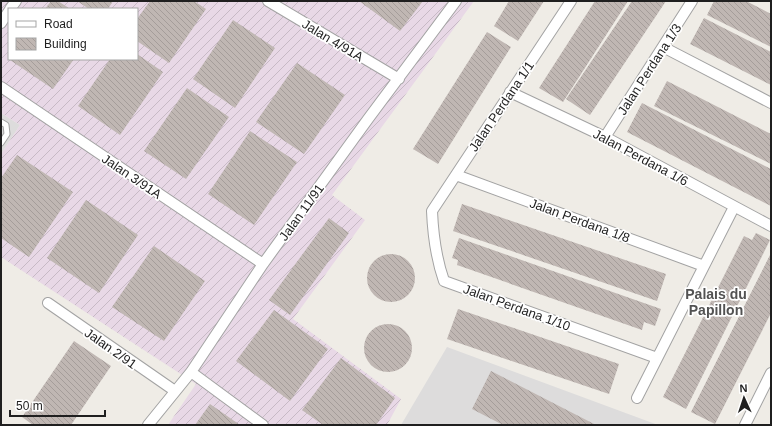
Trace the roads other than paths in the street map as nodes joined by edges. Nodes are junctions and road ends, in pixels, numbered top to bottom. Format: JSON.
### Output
{"nodes":[{"id":1,"x":268,"y":1,"type":"edge"},
{"id":2,"x":456,"y":1,"type":"edge"},
{"id":3,"x":571,"y":1,"type":"edge"},
{"id":4,"x":692,"y":1,"type":"edge"},
{"id":5,"x":8,"y":13,"type":"edge"},
{"id":6,"x":1,"y":23,"type":"edge"},
{"id":7,"x":663,"y":47,"type":"junction"},
{"id":8,"x":398,"y":79,"type":"junction"},
{"id":9,"x":1,"y":87,"type":"edge"},
{"id":10,"x":510,"y":92,"type":"junction"},
{"id":11,"x":771,"y":103,"type":"edge"},
{"id":12,"x":1,"y":122,"type":"edge"},
{"id":13,"x":605,"y":137,"type":"junction"},
{"id":14,"x":1,"y":143,"type":"edge"},
{"id":15,"x":456,"y":174,"type":"junction"},
{"id":16,"x":734,"y":207,"type":"junction"},
{"id":17,"x":432,"y":211,"type":"joint"},
{"id":18,"x":771,"y":226,"type":"edge"},
{"id":19,"x":263,"y":264,"type":"junction"},
{"id":20,"x":704,"y":266,"type":"junction"},
{"id":21,"x":48,"y":304,"type":"dead end"},
{"id":22,"x":657,"y":358,"type":"junction"},
{"id":23,"x":191,"y":372,"type":"junction"},
{"id":24,"x":771,"y":373,"type":"edge"},
{"id":25,"x":175,"y":391,"type":"junction"},
{"id":26,"x":767,"y":393,"type":"edge"},
{"id":27,"x":637,"y":398,"type":"dead end"},
{"id":28,"x":148,"y":425,"type":"edge"},
{"id":29,"x":264,"y":425,"type":"edge"},
{"id":30,"x":745,"y":425,"type":"edge"}],
"edges":[{"from":1,"to":8,"type":"street","name":"Jalan 4/91A"},
{"from":2,"to":8,"type":"street","name":"Jalan 11/91"},
{"from":3,"to":10,"type":"street","name":"Jalan Perdana 1/1"},
{"from":4,"to":7,"type":"street","name":"Jalan Perdana 1/3"},
{"from":5,"to":6,"type":"street"},
{"from":7,"to":11,"type":"street"},
{"from":7,"to":13,"type":"street","name":"Jalan Perdana 1/3"},
{"from":8,"to":19,"type":"street","name":"Jalan 11/91"},
{"from":9,"to":19,"type":"street","name":"Jalan 3/91A"},
{"from":10,"to":13,"type":"street","name":"Jalan Perdana 1/6"},
{"from":10,"to":15,"type":"street","name":"Jalan Perdana 1/1"},
{"from":12,"to":14,"type":"lane"},
{"from":13,"to":16,"type":"street","name":"Jalan Perdana 1/6"},
{"from":15,"to":17,"type":"street","name":"Jalan Perdana 1/1"},
{"from":15,"to":20,"type":"street","name":"Jalan Perdana 1/8"},
{"from":16,"to":18,"type":"street","name":"Jalan Perdana 1/6"},
{"from":16,"to":20,"type":"street"},
{"from":17,"to":22,"type":"street","name":"Jalan Perdana 1/10"},
{"from":19,"to":23,"type":"street","name":"Jalan 11/91"},
{"from":20,"to":22,"type":"street"},
{"from":21,"to":25,"type":"street","name":"Jalan 2/91"},
{"from":22,"to":27,"type":"street"},
{"from":23,"to":25,"type":"street","name":"Jalan 11/91"},
{"from":23,"to":29,"type":"street"},
{"from":24,"to":26,"type":"street"},
{"from":25,"to":28,"type":"street","name":"Jalan 11/91"},
{"from":26,"to":30,"type":"street"}]}
